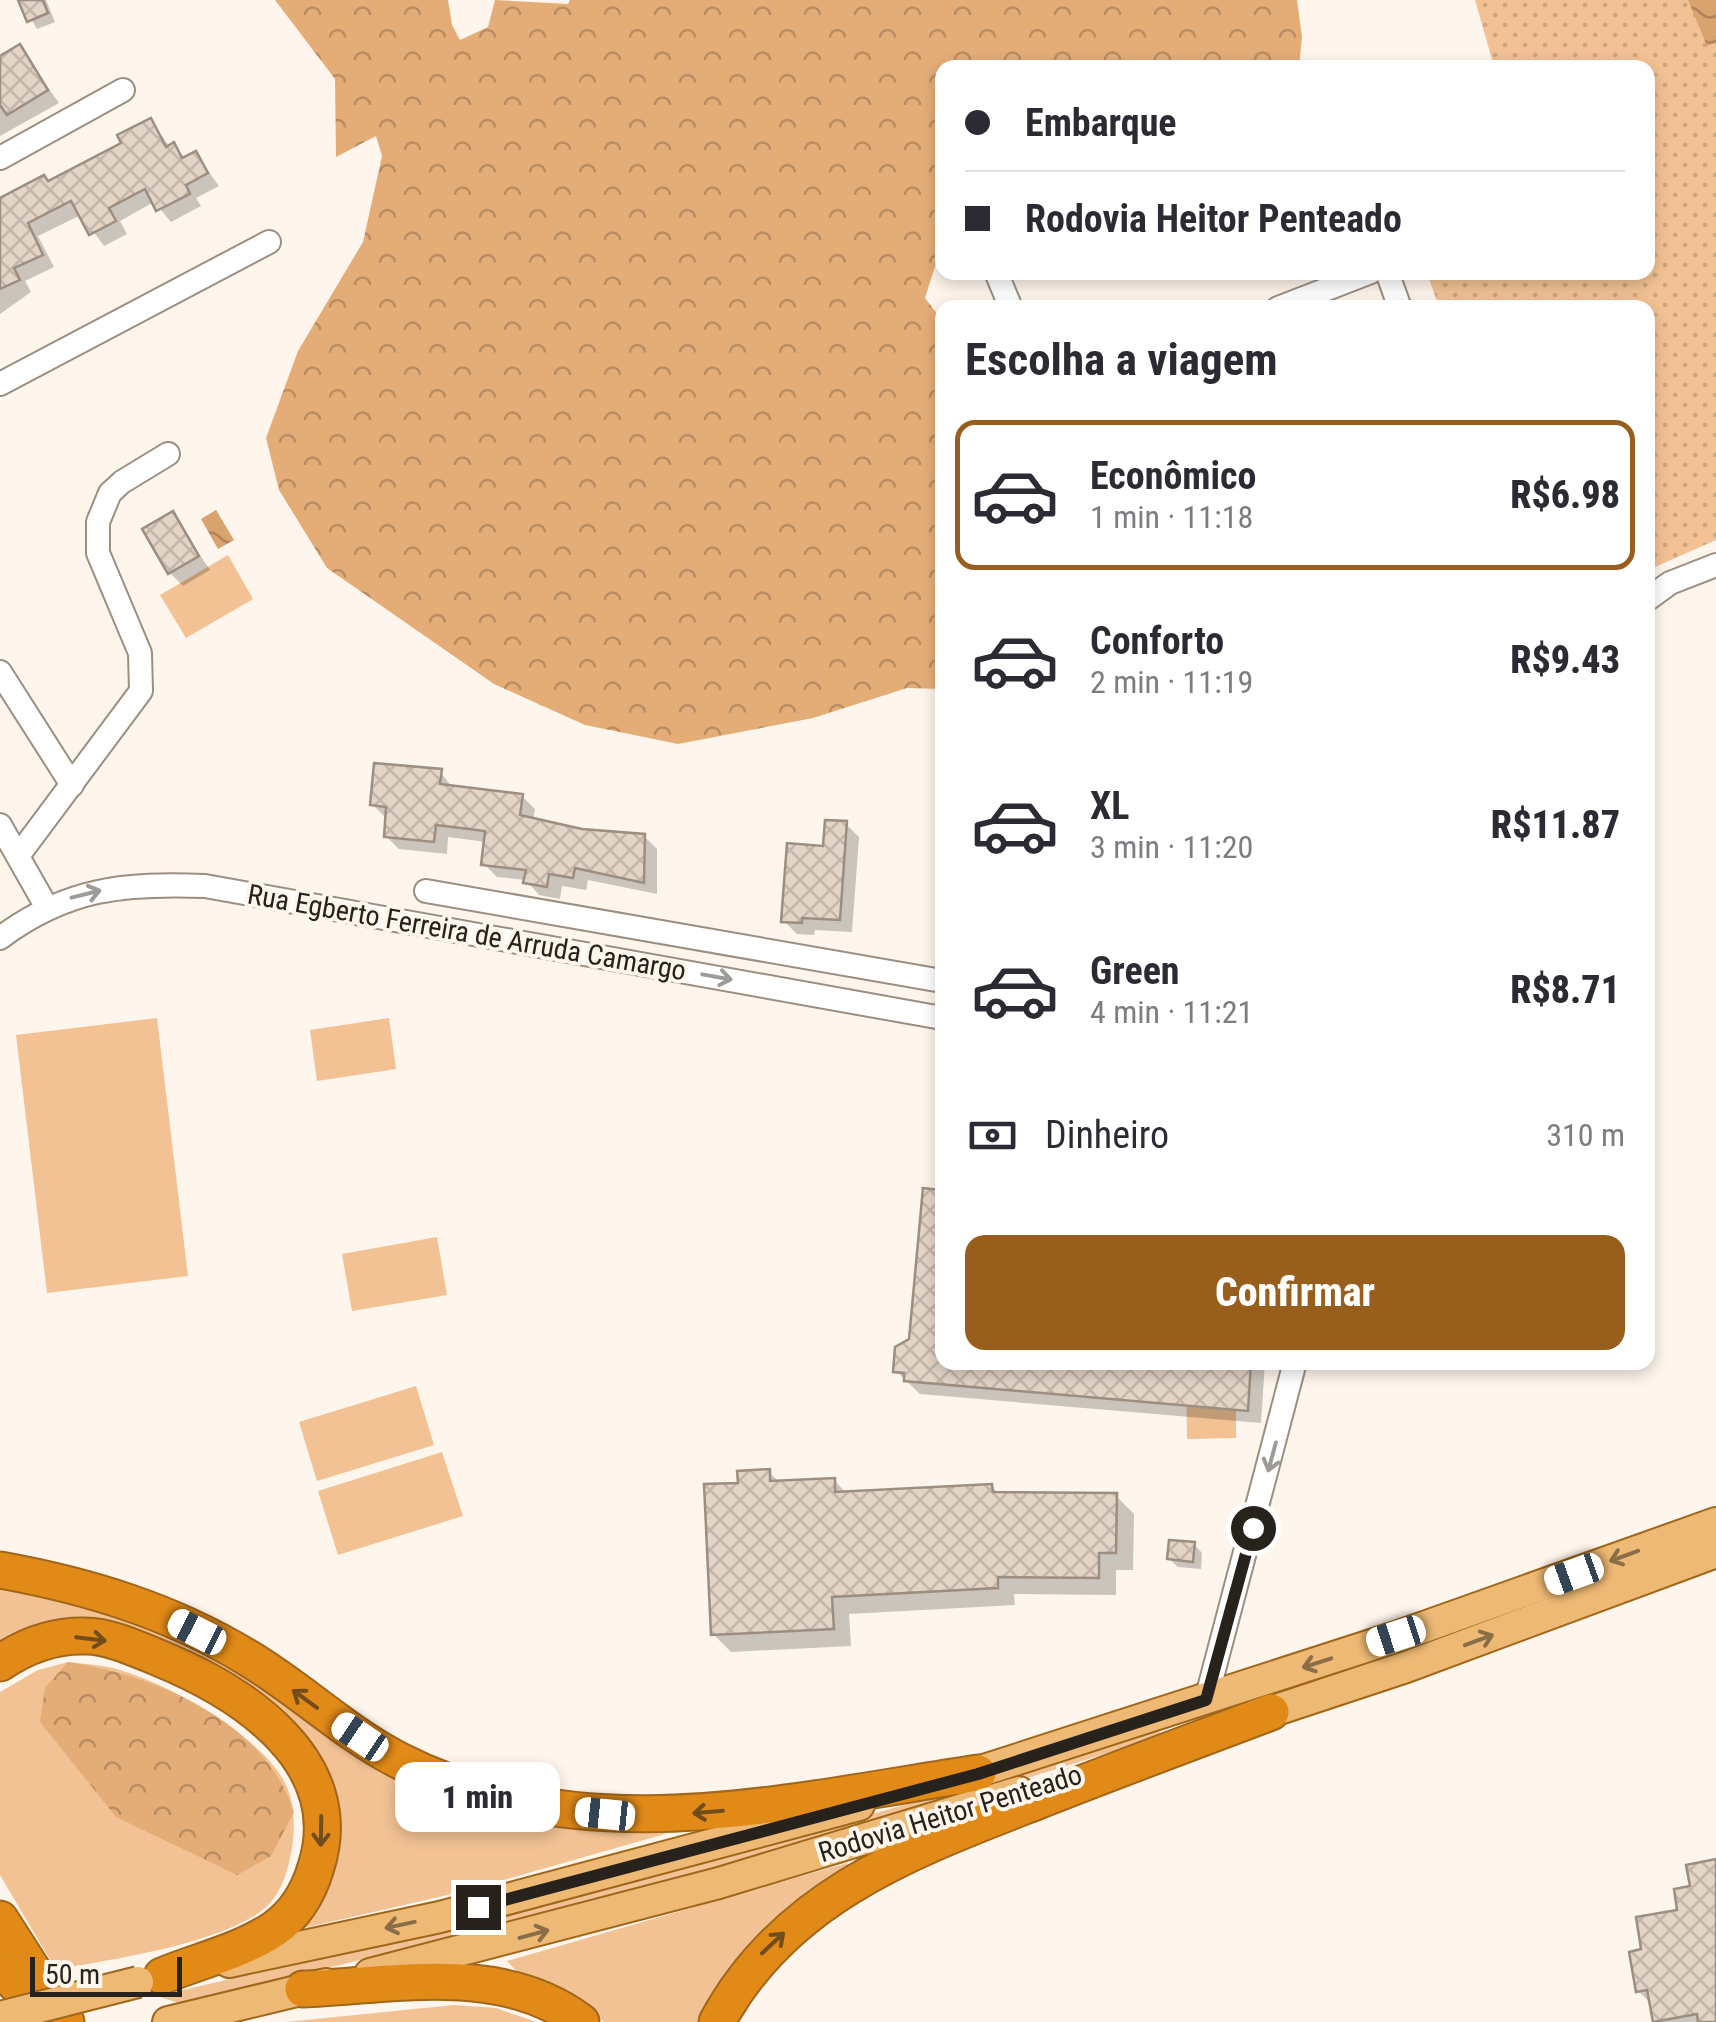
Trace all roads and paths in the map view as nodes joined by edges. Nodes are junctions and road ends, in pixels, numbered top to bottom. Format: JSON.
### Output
{"nodes":[{"id":1,"x":124,"y":90,"type":"dead end"},
{"id":2,"x":0,"y":158,"type":"edge"},
{"id":3,"x":269,"y":242,"type":"dead end"},
{"id":4,"x":1350,"y":280,"type":"edge"},
{"id":5,"x":1299,"y":300,"type":"edge"},
{"id":6,"x":0,"y":384,"type":"edge"},
{"id":7,"x":168,"y":454,"type":"dead end"},
{"id":8,"x":1716,"y":564,"type":"edge"},
{"id":9,"x":1655,"y":594,"type":"edge"},
{"id":10,"x":0,"y":672,"type":"edge"},
{"id":11,"x":72,"y":785,"type":"junction"},
{"id":12,"x":0,"y":825,"type":"edge"},
{"id":13,"x":18,"y":856,"type":"junction"},
{"id":14,"x":426,"y":891,"type":"dead end"},
{"id":15,"x":46,"y":906,"type":"junction"},
{"id":16,"x":0,"y":938,"type":"edge"},
{"id":17,"x":935,"y":980,"type":"edge"},
{"id":18,"x":935,"y":1017,"type":"edge"},
{"id":19,"x":1293,"y":1370,"type":"edge"},
{"id":20,"x":1716,"y":1523,"type":"edge"},
{"id":21,"x":1716,"y":1552,"type":"edge"},
{"id":22,"x":0,"y":1570,"type":"edge"},
{"id":23,"x":0,"y":1663,"type":"edge"},
{"id":24,"x":1206,"y":1700,"type":"junction"},
{"id":25,"x":1271,"y":1712,"type":"junction"},
{"id":26,"x":978,"y":1774,"type":"junction"},
{"id":27,"x":0,"y":1919,"type":"edge"},
{"id":28,"x":0,"y":1967,"type":"edge"},
{"id":29,"x":150,"y":1979,"type":"junction"},
{"id":30,"x":303,"y":1989,"type":"junction"},
{"id":31,"x":0,"y":2017,"type":"edge"},
{"id":32,"x":52,"y":2022,"type":"edge"},
{"id":33,"x":66,"y":2022,"type":"edge"},
{"id":34,"x":169,"y":2022,"type":"edge"},
{"id":35,"x":581,"y":2022,"type":"edge"},
{"id":36,"x":716,"y":2022,"type":"edge"}],
"edges":[{"from":1,"to":2,"type":"street"},
{"from":3,"to":6,"type":"street"},
{"from":4,"to":5,"type":"street"},
{"from":7,"to":11,"type":"street"},
{"from":8,"to":9,"type":"street"},
{"from":10,"to":11,"type":"street"},
{"from":11,"to":13,"type":"street"},
{"from":12,"to":13,"type":"street"},
{"from":13,"to":15,"type":"street"},
{"from":14,"to":17,"type":"street"},
{"from":15,"to":16,"type":"street","name":"Rua Egberto Ferreira de Arruda Camargo"},
{"from":15,"to":18,"type":"street","name":"Rua Egberto Ferreira de Arruda Camargo","one_way":true},
{"from":19,"to":24,"type":"street","one_way":true},
{"from":20,"to":24,"type":"main road","name":"Rodovia Heitor Penteado","one_way":true},
{"from":25,"to":21,"type":"main road","name":"Rodovia Heitor Penteado","one_way":true},
{"from":26,"to":22,"type":"highway","one_way":true},
{"from":23,"to":29,"type":"highway","one_way":true},
{"from":24,"to":26,"type":"main road","name":"Rodovia Heitor Penteado"},
{"from":30,"to":25,"type":"main road","name":"Rodovia Heitor Penteado","one_way":true},
{"from":36,"to":25,"type":"highway","one_way":true},
{"from":26,"to":29,"type":"main road","name":"Rodovia Heitor Penteado","one_way":true},
{"from":27,"to":33,"type":"highway"},
{"from":28,"to":32,"type":"highway"},
{"from":29,"to":31,"type":"main road","name":"Rodovia Heitor Penteado","bridge":true},
{"from":30,"to":34,"type":"main road","name":"Rodovia Heitor Penteado"},
{"from":30,"to":35,"type":"highway"}]}
